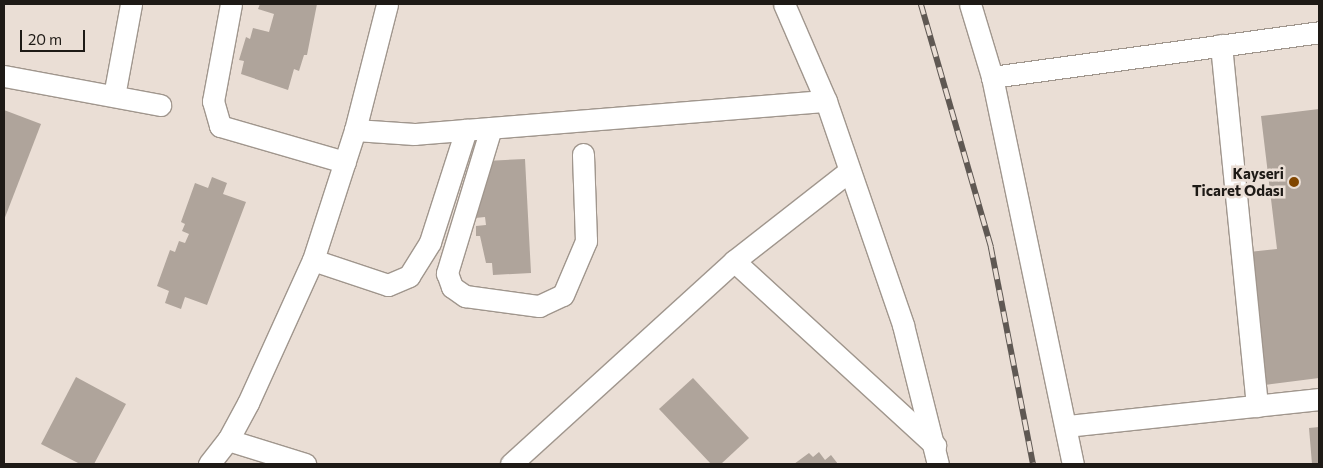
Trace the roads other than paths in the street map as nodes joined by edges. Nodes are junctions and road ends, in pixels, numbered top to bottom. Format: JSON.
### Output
{"nodes":[{"id":1,"x":131,"y":4,"type":"edge"},
{"id":2,"x":232,"y":4,"type":"edge"},
{"id":3,"x":387,"y":4,"type":"edge"},
{"id":4,"x":784,"y":4,"type":"edge"},
{"id":5,"x":970,"y":4,"type":"edge"},
{"id":6,"x":1319,"y":32,"type":"edge"},
{"id":7,"x":1221,"y":45,"type":"junction"},
{"id":8,"x":4,"y":76,"type":"edge"},
{"id":9,"x":992,"y":76,"type":"junction"},
{"id":10,"x":114,"y":96,"type":"junction"},
{"id":11,"x":826,"y":101,"type":"junction"},
{"id":12,"x":160,"y":105,"type":"dead end"},
{"id":13,"x":491,"y":128,"type":"junction"},
{"id":14,"x":356,"y":130,"type":"junction"},
{"id":15,"x":466,"y":130,"type":"junction"},
{"id":16,"x":583,"y":154,"type":"dead end"},
{"id":17,"x":345,"y":162,"type":"junction"},
{"id":18,"x":849,"y":171,"type":"junction"},
{"id":19,"x":313,"y":260,"type":"junction"},
{"id":20,"x":734,"y":261,"type":"junction"},
{"id":21,"x":1319,"y":399,"type":"edge"},
{"id":22,"x":1257,"y":406,"type":"junction"},
{"id":23,"x":1067,"y":426,"type":"junction"},
{"id":24,"x":228,"y":440,"type":"junction"},
{"id":25,"x":936,"y":455,"type":"edge"},
{"id":26,"x":208,"y":464,"type":"edge"},
{"id":27,"x":304,"y":464,"type":"edge"},
{"id":28,"x":511,"y":464,"type":"edge"},
{"id":29,"x":1073,"y":464,"type":"edge"}],
"edges":[{"from":1,"to":10,"type":"street"},
{"from":2,"to":17,"type":"street"},
{"from":3,"to":14,"type":"street"},
{"from":4,"to":11,"type":"street"},
{"from":5,"to":9,"type":"street"},
{"from":6,"to":7,"type":"street"},
{"from":7,"to":9,"type":"street"},
{"from":7,"to":22,"type":"street"},
{"from":8,"to":10,"type":"street"},
{"from":9,"to":23,"type":"street"},
{"from":10,"to":12,"type":"street"},
{"from":11,"to":13,"type":"street"},
{"from":11,"to":18,"type":"street"},
{"from":13,"to":15,"type":"street"},
{"from":13,"to":16,"type":"street"},
{"from":14,"to":15,"type":"street"},
{"from":14,"to":17,"type":"street"},
{"from":15,"to":19,"type":"street"},
{"from":17,"to":19,"type":"street"},
{"from":18,"to":20,"type":"street"},
{"from":18,"to":25,"type":"street"},
{"from":19,"to":24,"type":"street"},
{"from":20,"to":25,"type":"street"},
{"from":20,"to":28,"type":"street"},
{"from":21,"to":22,"type":"street"},
{"from":22,"to":23,"type":"street"},
{"from":23,"to":29,"type":"street"},
{"from":24,"to":26,"type":"street"},
{"from":24,"to":27,"type":"street"}]}
